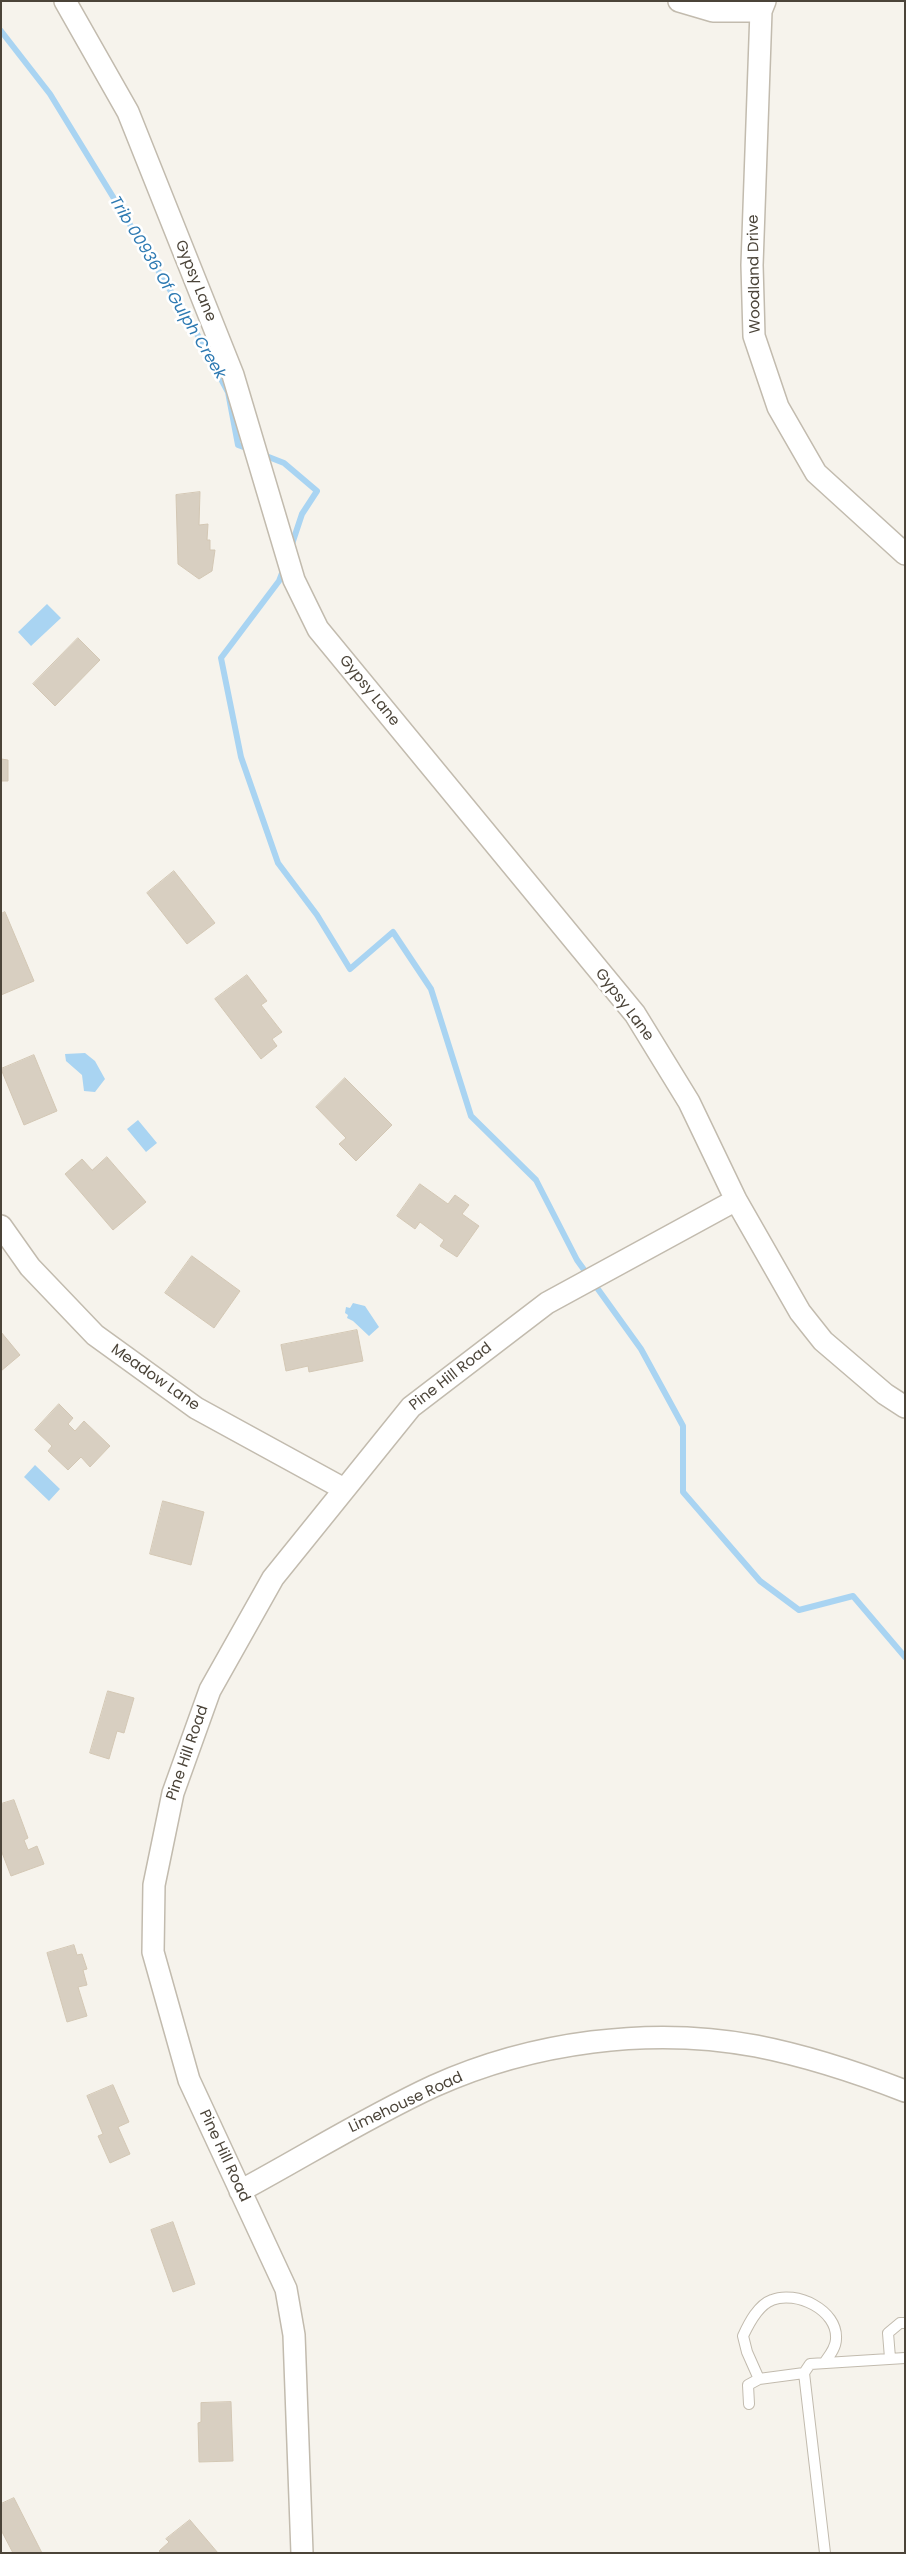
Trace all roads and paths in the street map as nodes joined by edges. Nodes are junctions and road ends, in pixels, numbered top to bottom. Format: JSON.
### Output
{"nodes":[{"id":1,"x":65,"y":1,"type":"edge"},
{"id":2,"x":679,"y":1,"type":"edge"},
{"id":3,"x":763,"y":6,"type":"edge"},
{"id":4,"x":905,"y":554,"type":"edge"},
{"id":5,"x":736,"y":1200,"type":"junction"},
{"id":6,"x":1,"y":1226,"type":"edge"},
{"id":7,"x":905,"y":1407,"type":"edge"},
{"id":8,"x":344,"y":1489,"type":"junction"},
{"id":9,"x":905,"y":2091,"type":"edge"},
{"id":10,"x":240,"y":2191,"type":"junction"},
{"id":11,"x":905,"y":2323,"type":"edge"},
{"id":12,"x":890,"y":2358,"type":"junction"},
{"id":13,"x":905,"y":2358,"type":"edge"},
{"id":14,"x":824,"y":2363,"type":"junction"},
{"id":15,"x":804,"y":2373,"type":"junction"},
{"id":16,"x":759,"y":2379,"type":"junction"},
{"id":17,"x":749,"y":2404,"type":"dead end"},
{"id":18,"x":302,"y":2553,"type":"edge"},
{"id":19,"x":825,"y":2553,"type":"edge"}],
"edges":[{"from":1,"to":5,"type":"street","name":"Gypsy Lane"},
{"from":2,"to":3,"type":"street"},
{"from":3,"to":4,"type":"street","name":"Woodland Drive"},
{"from":5,"to":7,"type":"street","name":"Gypsy Lane"},
{"from":5,"to":8,"type":"street","name":"Pine Hill Road"},
{"from":6,"to":8,"type":"street","name":"Meadow Lane"},
{"from":8,"to":10,"type":"street","name":"Pine Hill Road"},
{"from":9,"to":10,"type":"street","name":"Limehouse Road"},
{"from":10,"to":18,"type":"street","name":"Pine Hill Road"},
{"from":11,"to":12,"type":"lane"},
{"from":12,"to":13,"type":"lane"},
{"from":12,"to":14,"type":"lane"},
{"from":14,"to":15,"type":"lane"},
{"from":14,"to":16,"type":"lane"},
{"from":15,"to":16,"type":"lane"},
{"from":15,"to":19,"type":"lane"},
{"from":16,"to":17,"type":"lane"}]}
